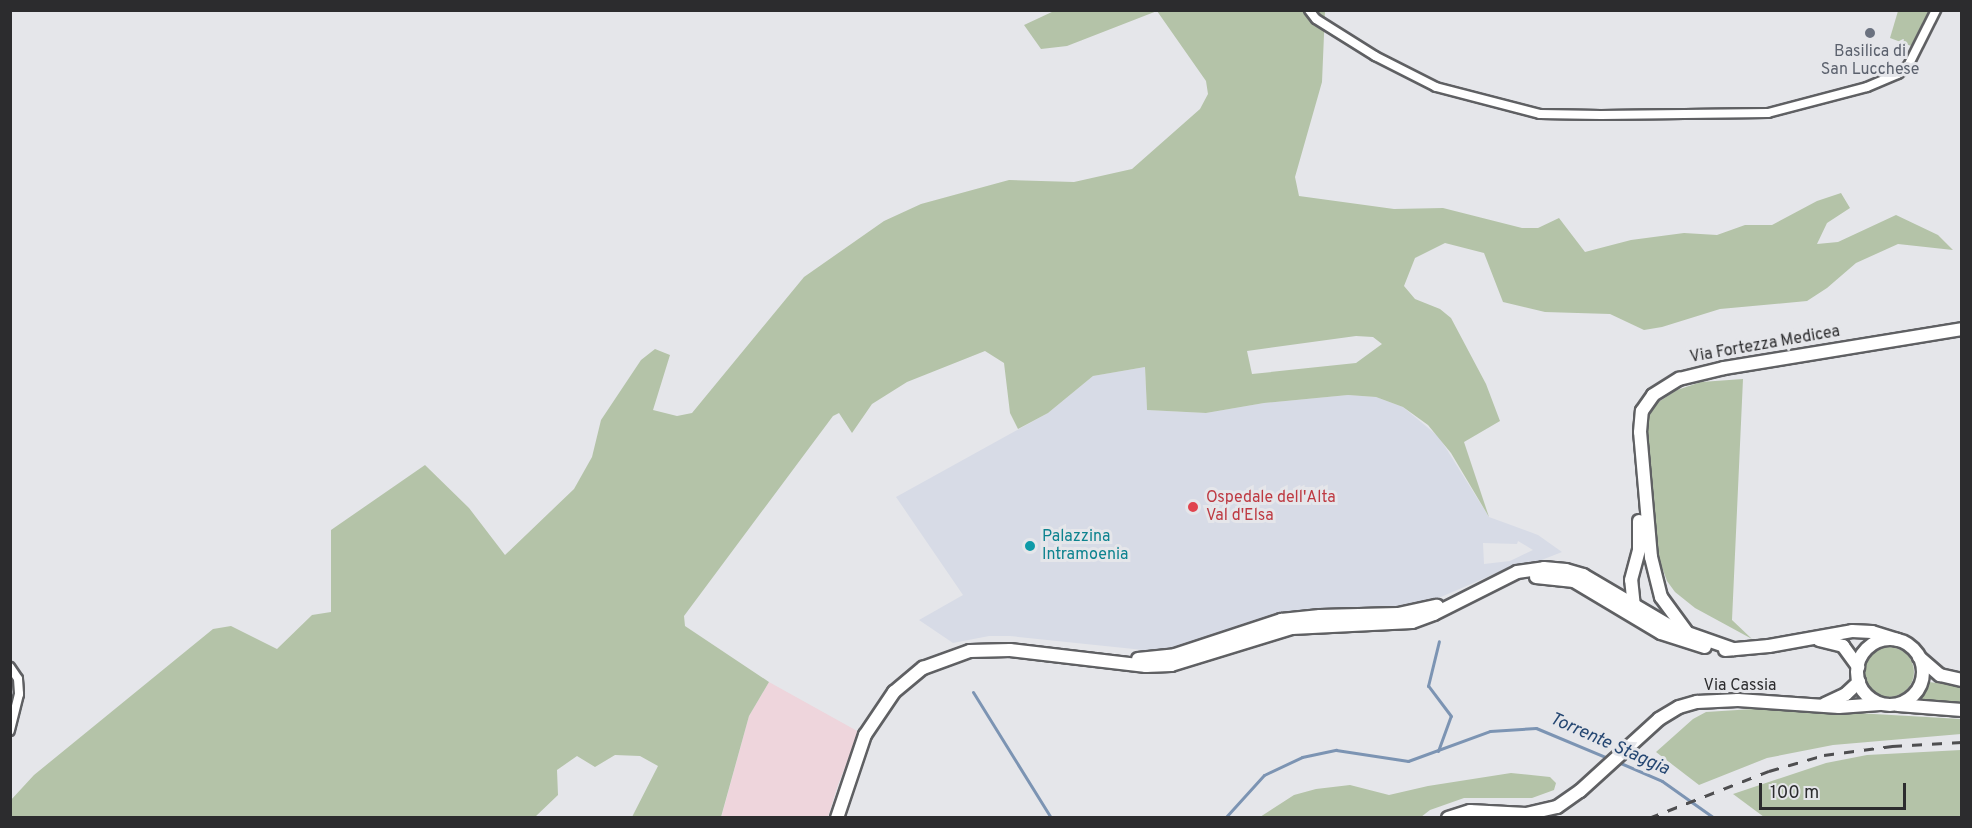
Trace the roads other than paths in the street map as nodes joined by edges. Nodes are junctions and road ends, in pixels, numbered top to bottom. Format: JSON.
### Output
{"nodes":[{"id":1,"x":1309,"y":10,"type":"edge"},
{"id":2,"x":1936,"y":10,"type":"edge"},
{"id":3,"x":1962,"y":329,"type":"edge"},
{"id":4,"x":1642,"y":411,"type":"junction"},
{"id":5,"x":1631,"y":575,"type":"junction"},
{"id":6,"x":1502,"y":580,"type":"junction"},
{"id":7,"x":1607,"y":588,"type":"junction"},
{"id":8,"x":1453,"y":602,"type":"junction"},
{"id":9,"x":1634,"y":604,"type":"junction"},
{"id":10,"x":1688,"y":634,"type":"junction"},
{"id":11,"x":1674,"y":639,"type":"junction"},
{"id":12,"x":1812,"y":639,"type":"junction"},
{"id":13,"x":1898,"y":640,"type":"junction"},
{"id":14,"x":1733,"y":649,"type":"junction"},
{"id":15,"x":1919,"y":656,"type":"junction"},
{"id":16,"x":1099,"y":659,"type":"junction"},
{"id":17,"x":1858,"y":666,"type":"junction"},
{"id":18,"x":10,"y":667,"type":"edge"},
{"id":19,"x":1962,"y":680,"type":"edge"},
{"id":20,"x":1859,"y":682,"type":"junction"},
{"id":21,"x":1880,"y":704,"type":"junction"},
{"id":22,"x":1820,"y":705,"type":"junction"},
{"id":23,"x":1896,"y":705,"type":"junction"},
{"id":24,"x":1962,"y":710,"type":"edge"},
{"id":25,"x":10,"y":731,"type":"edge"},
{"id":26,"x":837,"y":818,"type":"edge"},
{"id":27,"x":1448,"y":818,"type":"edge"}],
"edges":[{"from":1,"to":2,"type":"street"},
{"from":3,"to":4,"type":"main road","name":"Via Fortezza Medicea"},
{"from":4,"to":5,"type":"main road"},
{"from":4,"to":10,"type":"main road"},
{"from":5,"to":7,"type":"main road"},
{"from":5,"to":9,"type":"main road"},
{"from":6,"to":7,"type":"main road"},
{"from":6,"to":8,"type":"main road"},
{"from":6,"to":11,"type":"main road"},
{"from":7,"to":9,"type":"main road"},
{"from":8,"to":16,"type":"main road"},
{"from":8,"to":16,"type":"main road"},
{"from":9,"to":10,"type":"main road"},
{"from":9,"to":11,"type":"main road"},
{"from":10,"to":14,"type":"main road"},
{"from":11,"to":14,"type":"main road"},
{"from":12,"to":13,"type":"main road"},
{"from":12,"to":14,"type":"main road"},
{"from":12,"to":17,"type":"main road"},
{"from":13,"to":15,"type":"main road"},
{"from":13,"to":17,"type":"main road"},
{"from":15,"to":19,"type":"main road"},
{"from":15,"to":23,"type":"main road"},
{"from":16,"to":26,"type":"main road"},
{"from":17,"to":20,"type":"main road"},
{"from":18,"to":25,"type":"street"},
{"from":20,"to":21,"type":"main road"},
{"from":20,"to":22,"type":"main road","name":"Via Cassia"},
{"from":21,"to":22,"type":"main road","name":"Via Cassia"},
{"from":21,"to":23,"type":"main road","name":"Via Cassia"},
{"from":22,"to":27,"type":"main road","name":"Via Cassia"},
{"from":23,"to":24,"type":"main road","name":"Via Cassia"}]}
